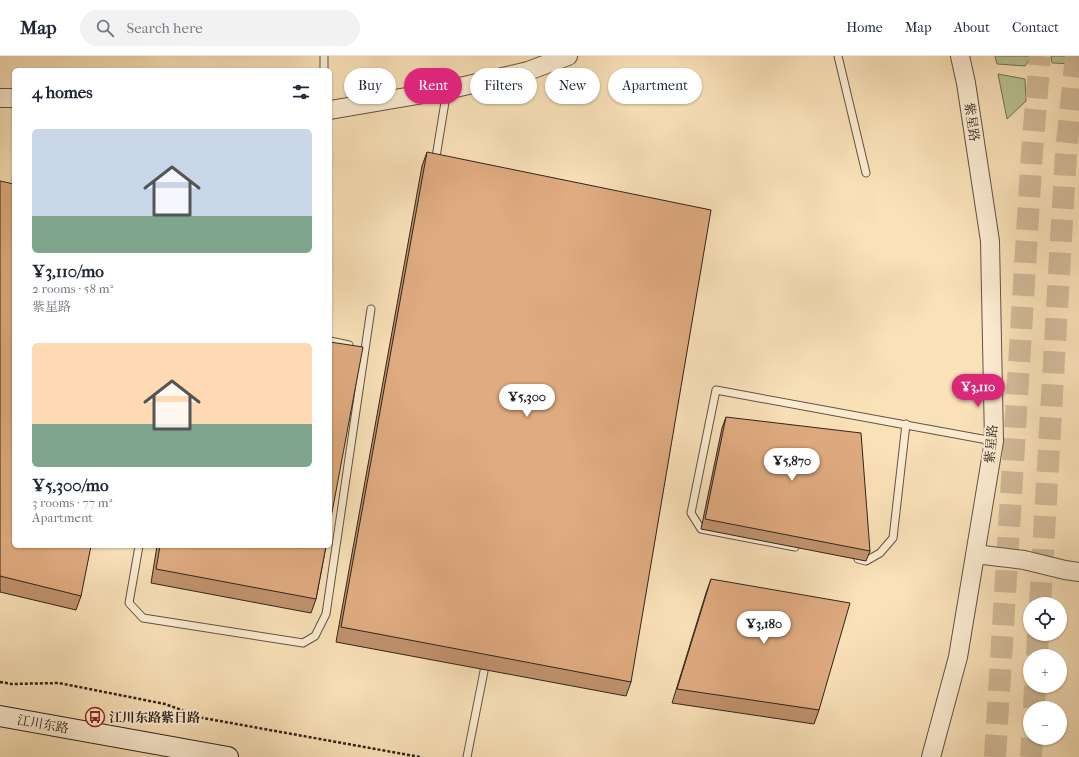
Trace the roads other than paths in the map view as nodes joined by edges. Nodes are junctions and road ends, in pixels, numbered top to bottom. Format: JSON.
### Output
{"nodes":[{"id":1,"x":324,"y":56,"type":"edge"},
{"id":2,"x":568,"y":56,"type":"edge"},
{"id":3,"x":838,"y":56,"type":"edge"},
{"id":4,"x":960,"y":56,"type":"edge"},
{"id":5,"x":324,"y":68,"type":"edge"},
{"id":6,"x":462,"y":86,"type":"edge"},
{"id":7,"x":404,"y":97,"type":"edge"},
{"id":8,"x":0,"y":98,"type":"edge"},
{"id":9,"x":12,"y":98,"type":"edge"},
{"id":10,"x":445,"y":104,"type":"edge"},
{"id":11,"x":332,"y":110,"type":"edge"},
{"id":12,"x":434,"y":170,"type":"edge"},
{"id":13,"x":866,"y":173,"type":"dead end"},
{"id":14,"x":371,"y":309,"type":"dead end"},
{"id":15,"x":332,"y":341,"type":"edge"},
{"id":16,"x":365,"y":348,"type":"junction"},
{"id":17,"x":906,"y":424,"type":"junction"},
{"id":18,"x":994,"y":440,"type":"junction"},
{"id":19,"x":139,"y":548,"type":"edge"},
{"id":20,"x":799,"y":548,"type":"edge"},
{"id":21,"x":975,"y":554,"type":"junction"},
{"id":22,"x":851,"y":558,"type":"edge"},
{"id":23,"x":1079,"y":572,"type":"edge"},
{"id":24,"x":486,"y":659,"type":"edge"},
{"id":25,"x":0,"y":716,"type":"edge"},
{"id":26,"x":228,"y":757,"type":"edge"},
{"id":27,"x":467,"y":757,"type":"edge"},
{"id":28,"x":931,"y":757,"type":"edge"}],
"edges":[{"from":1,"to":5,"type":"lane"},
{"from":2,"to":6,"type":"street"},
{"from":3,"to":13,"type":"lane"},
{"from":4,"to":18,"type":"street","name":"紫星路"},
{"from":7,"to":11,"type":"street"},
{"from":8,"to":9,"type":"street"},
{"from":10,"to":12,"type":"lane"},
{"from":14,"to":16,"type":"lane"},
{"from":15,"to":16,"type":"lane"},
{"from":16,"to":19,"type":"lane"},
{"from":17,"to":18,"type":"lane"},
{"from":17,"to":20,"type":"lane"},
{"from":17,"to":22,"type":"lane"},
{"from":18,"to":21,"type":"street","name":"紫星路"},
{"from":21,"to":23,"type":"street"},
{"from":21,"to":28,"type":"street","name":"紫星路"},
{"from":24,"to":27,"type":"lane"},
{"from":25,"to":26,"type":"main road","name":"江川东路"}]}
